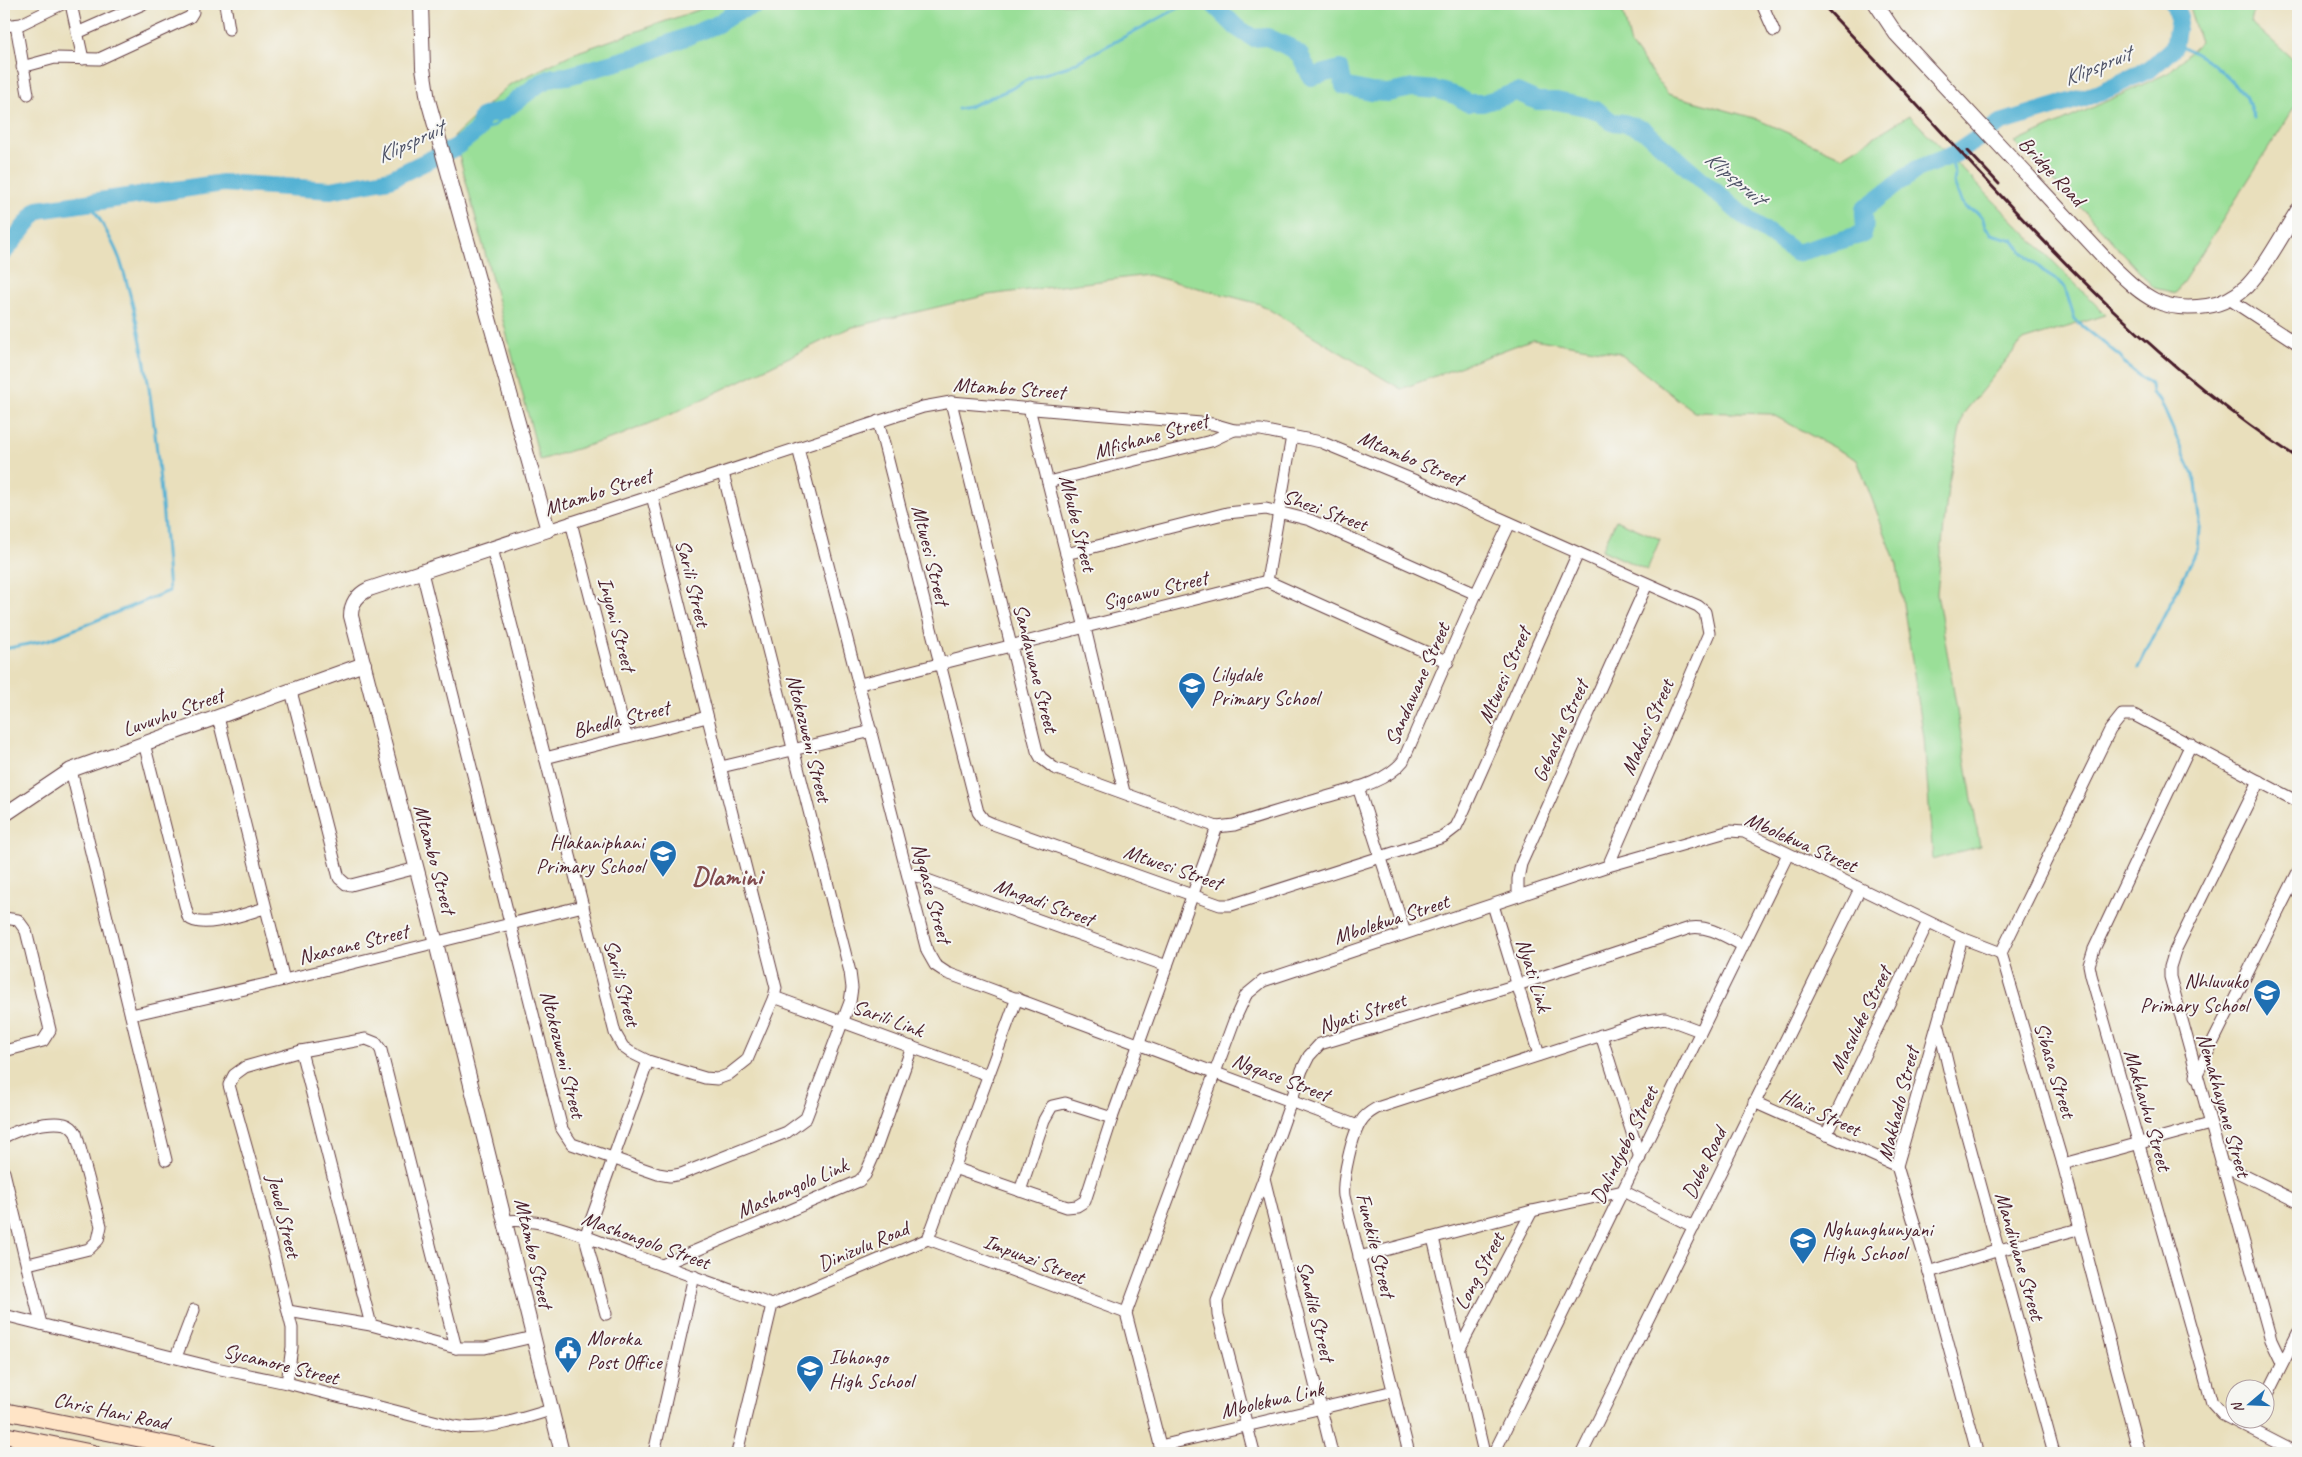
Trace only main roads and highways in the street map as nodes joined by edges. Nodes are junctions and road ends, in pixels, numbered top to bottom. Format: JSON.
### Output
{"nodes":[{"id":1,"x":4,"y":1411,"type":"edge"},
{"id":2,"x":4,"y":1435,"type":"edge"},
{"id":3,"x":93,"y":1453,"type":"edge"},
{"id":4,"x":210,"y":1453,"type":"edge"}],
"edges":[{"from":1,"to":4,"type":"main road","name":"Chris Hani Road"},
{"from":2,"to":3,"type":"main road"}]}
